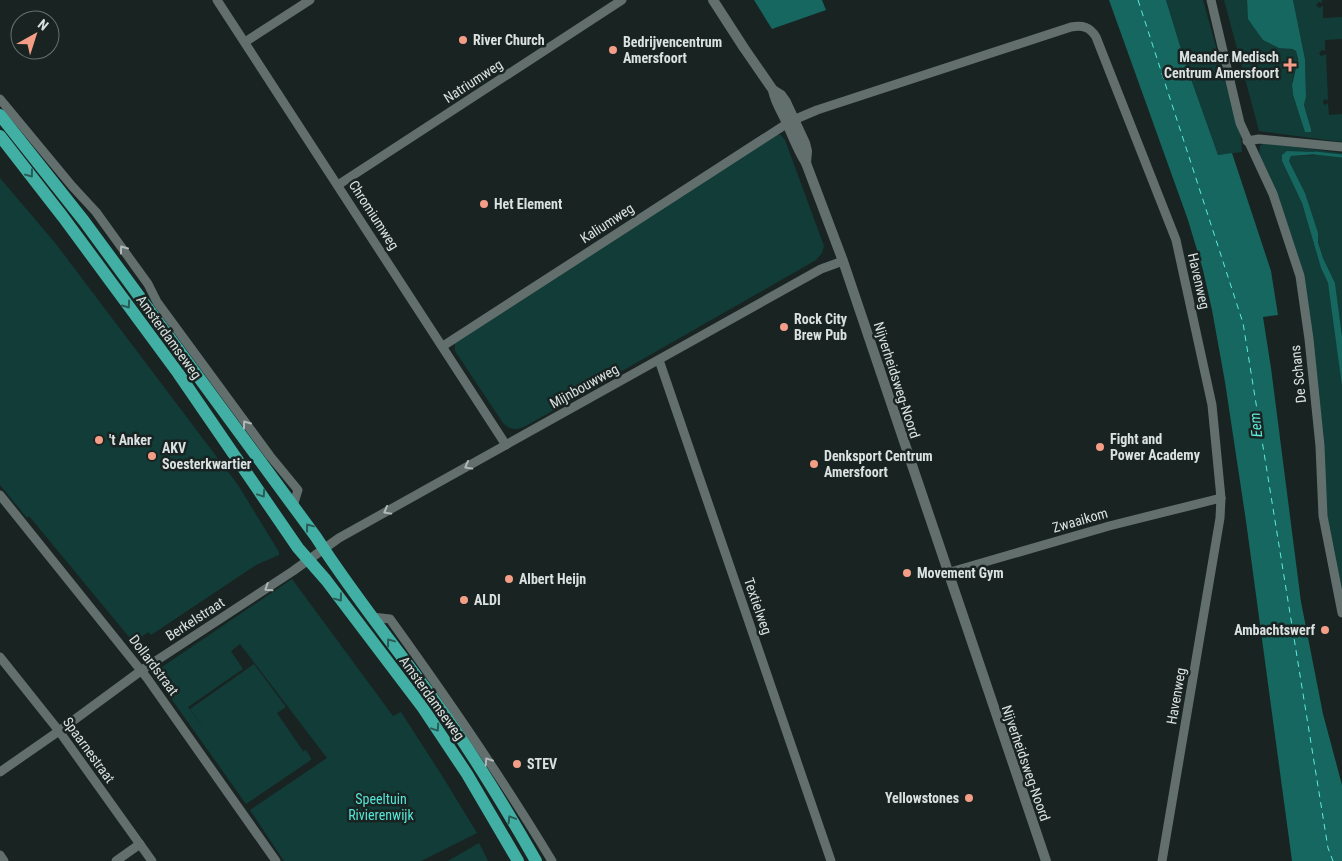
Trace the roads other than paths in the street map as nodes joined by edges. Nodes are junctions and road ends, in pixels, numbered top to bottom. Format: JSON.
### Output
{"nodes":[{"id":1,"x":218,"y":0,"type":"edge"},
{"id":2,"x":310,"y":0,"type":"edge"},
{"id":3,"x":622,"y":0,"type":"edge"},
{"id":4,"x":714,"y":0,"type":"edge"},
{"id":5,"x":1211,"y":0,"type":"edge"},
{"id":6,"x":245,"y":42,"type":"junction"},
{"id":7,"x":0,"y":99,"type":"edge"},
{"id":8,"x":0,"y":115,"type":"edge"},
{"id":9,"x":791,"y":121,"type":"junction"},
{"id":10,"x":0,"y":136,"type":"edge"},
{"id":11,"x":1247,"y":141,"type":"junction"},
{"id":12,"x":1342,"y":147,"type":"edge"},
{"id":13,"x":338,"y":185,"type":"junction"},
{"id":14,"x":86,"y":201,"type":"junction"},
{"id":15,"x":84,"y":221,"type":"junction"},
{"id":16,"x":843,"y":262,"type":"junction"},
{"id":17,"x":442,"y":346,"type":"junction"},
{"id":18,"x":659,"y":360,"type":"junction"},
{"id":19,"x":506,"y":445,"type":"junction"},
{"id":20,"x":0,"y":495,"type":"edge"},
{"id":21,"x":1221,"y":498,"type":"junction"},
{"id":22,"x":292,"y":506,"type":"junction"},
{"id":23,"x":324,"y":549,"type":"junction"},
{"id":24,"x":308,"y":560,"type":"junction"},
{"id":25,"x":947,"y":573,"type":"junction"},
{"id":26,"x":1342,"y":613,"type":"edge"},
{"id":27,"x":372,"y":617,"type":"junction"},
{"id":28,"x":0,"y":658,"type":"edge"},
{"id":29,"x":142,"y":670,"type":"junction"},
{"id":30,"x":59,"y":731,"type":"junction"},
{"id":31,"x":0,"y":772,"type":"edge"},
{"id":32,"x":140,"y":844,"type":"junction"},
{"id":33,"x":0,"y":855,"type":"edge"},
{"id":34,"x":4,"y":861,"type":"edge"},
{"id":35,"x":116,"y":861,"type":"edge"},
{"id":36,"x":152,"y":861,"type":"edge"},
{"id":37,"x":276,"y":861,"type":"edge"},
{"id":38,"x":518,"y":861,"type":"edge"},
{"id":39,"x":536,"y":861,"type":"edge"},
{"id":40,"x":552,"y":861,"type":"edge"},
{"id":41,"x":831,"y":861,"type":"edge"},
{"id":42,"x":1046,"y":861,"type":"edge"},
{"id":43,"x":1162,"y":861,"type":"edge"}],
"edges":[{"from":1,"to":6,"type":"street","name":"Chromiumweg"},
{"from":2,"to":6,"type":"street"},
{"from":3,"to":13,"type":"street","name":"Natriumweg"},
{"from":4,"to":9,"type":"street","name":"Nijverheidsweg-Noord"},
{"from":5,"to":11,"type":"street","name":"De Schans"},
{"from":6,"to":13,"type":"street","name":"Chromiumweg"},
{"from":7,"to":14,"type":"street","name":"Amsterdamseweg"},
{"from":8,"to":15,"type":"main road","name":"Amsterdamseweg"},
{"from":9,"to":16,"type":"street","name":"Nijverheidsweg-Noord"},
{"from":9,"to":17,"type":"street","name":"Kaliumweg"},
{"from":9,"to":21,"type":"street","name":"Havenweg"},
{"from":10,"to":24,"type":"main road","name":"Amsterdamseweg","one_way":true},
{"from":11,"to":12,"type":"street"},
{"from":11,"to":26,"type":"street","name":"De Schans"},
{"from":13,"to":17,"type":"street","name":"Chromiumweg"},
{"from":14,"to":15,"type":"street"},
{"from":22,"to":14,"type":"street","name":"Amsterdamseweg","one_way":true},
{"from":15,"to":22,"type":"main road","name":"Amsterdamseweg"},
{"from":16,"to":18,"type":"street","name":"Mijnbouwweg"},
{"from":16,"to":25,"type":"street","name":"Nijverheidsweg-Noord"},
{"from":17,"to":19,"type":"street","name":"Chromiumweg"},
{"from":18,"to":19,"type":"street","name":"Mijnbouwweg"},
{"from":18,"to":41,"type":"street","name":"Textielweg"},
{"from":19,"to":23,"type":"street","name":"Mijnbouwweg","one_way":true},
{"from":20,"to":29,"type":"street","name":"Dollardstraat"},
{"from":21,"to":25,"type":"street","name":"Zwaaikom"},
{"from":21,"to":43,"type":"street","name":"Havenweg"},
{"from":23,"to":22,"type":"main road","name":"Amsterdamseweg","one_way":true},
{"from":23,"to":24,"type":"street"},
{"from":23,"to":27,"type":"main road","name":"Amsterdamseweg"},
{"from":24,"to":29,"type":"street","name":"Berkelstraat","one_way":true},
{"from":24,"to":38,"type":"main road","name":"Amsterdamseweg","one_way":true},
{"from":25,"to":42,"type":"street","name":"Nijverheidsweg-Noord"},
{"from":39,"to":27,"type":"main road","name":"Amsterdamseweg","one_way":true},
{"from":40,"to":27,"type":"street","name":"Amsterdamseweg","one_way":true},
{"from":28,"to":30,"type":"street","name":"Spaarnestraat"},
{"from":29,"to":30,"type":"street","name":"Berkelstraat"},
{"from":29,"to":37,"type":"street","name":"Dollardstraat"},
{"from":30,"to":31,"type":"street","name":"Berkelstraat"},
{"from":30,"to":32,"type":"street","name":"Spaarnestraat"},
{"from":32,"to":35,"type":"street"},
{"from":32,"to":36,"type":"street","name":"Spaarnestraat"},
{"from":33,"to":34,"type":"street"}]}
